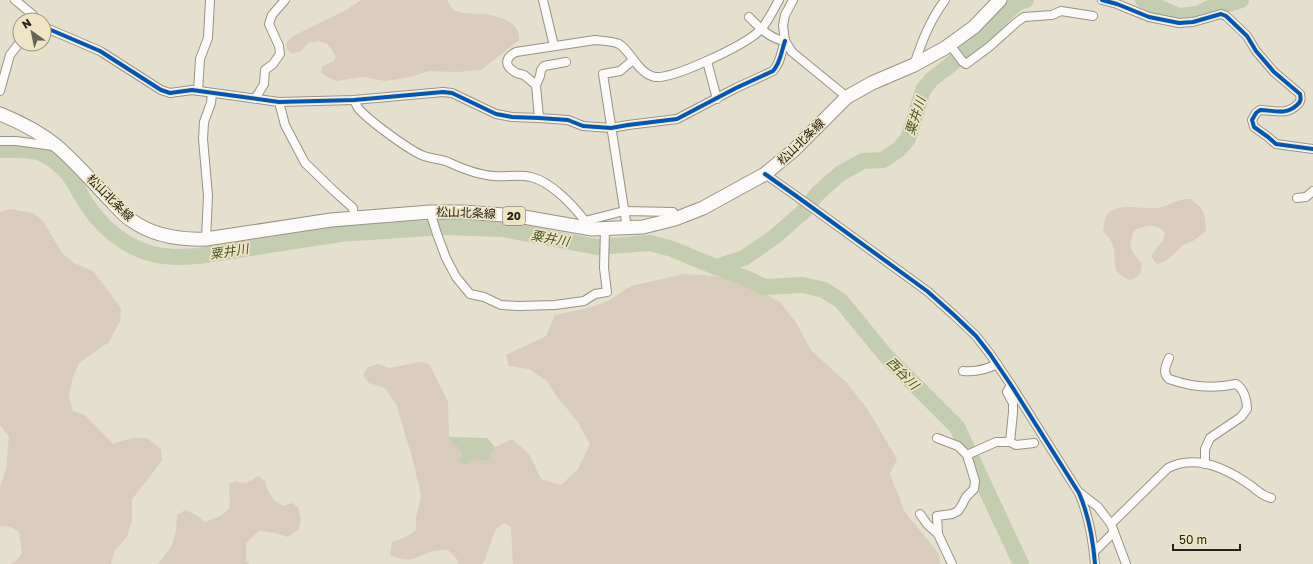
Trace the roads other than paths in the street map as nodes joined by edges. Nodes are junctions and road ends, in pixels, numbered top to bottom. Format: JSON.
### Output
{"nodes":[{"id":1,"x":15,"y":0,"type":"edge"},
{"id":2,"x":210,"y":0,"type":"edge"},
{"id":3,"x":285,"y":0,"type":"edge"},
{"id":4,"x":544,"y":0,"type":"edge"},
{"id":5,"x":778,"y":0,"type":"edge"},
{"id":6,"x":793,"y":0,"type":"edge"},
{"id":7,"x":945,"y":0,"type":"edge"},
{"id":8,"x":1000,"y":0,"type":"edge"},
{"id":9,"x":1102,"y":0,"type":"edge"},
{"id":10,"x":29,"y":12,"type":"edge"},
{"id":11,"x":1092,"y":16,"type":"dead end"},
{"id":12,"x":749,"y":17,"type":"dead end"},
{"id":13,"x":761,"y":29,"type":"junction"},
{"id":14,"x":52,"y":30,"type":"edge"},
{"id":15,"x":785,"y":42,"type":"junction"},
{"id":16,"x":554,"y":46,"type":"junction"},
{"id":17,"x":953,"y":48,"type":"junction"},
{"id":18,"x":12,"y":52,"type":"edge"},
{"id":19,"x":633,"y":60,"type":"junction"},
{"id":20,"x":708,"y":61,"type":"junction"},
{"id":21,"x":566,"y":62,"type":"dead end"},
{"id":22,"x":914,"y":65,"type":"junction"},
{"id":23,"x":536,"y":85,"type":"junction"},
{"id":24,"x":0,"y":91,"type":"edge"},
{"id":25,"x":198,"y":91,"type":"junction"},
{"id":26,"x":212,"y":92,"type":"junction"},
{"id":27,"x":847,"y":97,"type":"junction"},
{"id":28,"x":256,"y":98,"type":"junction"},
{"id":29,"x":717,"y":99,"type":"junction"},
{"id":30,"x":354,"y":100,"type":"junction"},
{"id":31,"x":279,"y":102,"type":"junction"},
{"id":32,"x":0,"y":114,"type":"edge"},
{"id":33,"x":539,"y":118,"type":"junction"},
{"id":34,"x":611,"y":128,"type":"junction"},
{"id":35,"x":0,"y":140,"type":"edge"},
{"id":36,"x":57,"y":146,"type":"junction"},
{"id":37,"x":1313,"y":149,"type":"edge"},
{"id":38,"x":765,"y":174,"type":"junction"},
{"id":39,"x":1313,"y":191,"type":"edge"},
{"id":40,"x":1297,"y":198,"type":"dead end"},
{"id":41,"x":624,"y":211,"type":"junction"},
{"id":42,"x":431,"y":216,"type":"junction"},
{"id":43,"x":354,"y":217,"type":"junction"},
{"id":44,"x":675,"y":219,"type":"junction"},
{"id":45,"x":584,"y":224,"type":"junction"},
{"id":46,"x":627,"y":228,"type":"junction"},
{"id":47,"x":605,"y":232,"type":"junction"},
{"id":48,"x":206,"y":239,"type":"junction"},
{"id":49,"x":1169,"y":358,"type":"dead end"},
{"id":50,"x":997,"y":364,"type":"junction"},
{"id":51,"x":963,"y":371,"type":"dead end"},
{"id":52,"x":1010,"y":385,"type":"junction"},
{"id":53,"x":937,"y":438,"type":"dead end"},
{"id":54,"x":1010,"y":442,"type":"junction"},
{"id":55,"x":1034,"y":442,"type":"dead end"},
{"id":56,"x":970,"y":454,"type":"junction"},
{"id":57,"x":1205,"y":464,"type":"junction"},
{"id":58,"x":1079,"y":493,"type":"junction"},
{"id":59,"x":1271,"y":498,"type":"dead end"},
{"id":60,"x":920,"y":514,"type":"dead end"},
{"id":61,"x":1112,"y":528,"type":"junction"},
{"id":62,"x":938,"y":534,"type":"junction"},
{"id":63,"x":1094,"y":552,"type":"junction"},
{"id":64,"x":952,"y":564,"type":"edge"},
{"id":65,"x":1095,"y":564,"type":"edge"},
{"id":66,"x":1126,"y":564,"type":"edge"}],
"edges":[{"from":1,"to":10,"type":"street"},
{"from":2,"to":25,"type":"street"},
{"from":3,"to":28,"type":"street"},
{"from":4,"to":16,"type":"street"},
{"from":5,"to":13,"type":"street"},
{"from":6,"to":15,"type":"street"},
{"from":7,"to":22,"type":"street"},
{"from":8,"to":17,"type":"main road","name":"松山北条線","number":"20"},
{"from":9,"to":37,"type":"street"},
{"from":11,"to":17,"type":"street"},
{"from":12,"to":13,"type":"street"},
{"from":13,"to":15,"type":"street"},
{"from":13,"to":20,"type":"street"},
{"from":14,"to":25,"type":"street"},
{"from":15,"to":27,"type":"street"},
{"from":15,"to":29,"type":"street"},
{"from":16,"to":19,"type":"street"},
{"from":16,"to":23,"type":"street"},
{"from":17,"to":22,"type":"main road","name":"松山北条線","number":"20"},
{"from":18,"to":24,"type":"street"},
{"from":19,"to":20,"type":"street"},
{"from":19,"to":34,"type":"street"},
{"from":20,"to":29,"type":"street"},
{"from":21,"to":23,"type":"street"},
{"from":22,"to":27,"type":"main road","name":"松山北条線","number":"20"},
{"from":23,"to":33,"type":"street"},
{"from":25,"to":26,"type":"street"},
{"from":26,"to":28,"type":"street"},
{"from":26,"to":48,"type":"street"},
{"from":27,"to":38,"type":"main road","name":"松山北条線","number":"20"},
{"from":28,"to":31,"type":"street"},
{"from":29,"to":34,"type":"street"},
{"from":30,"to":31,"type":"street"},
{"from":30,"to":33,"type":"street"},
{"from":30,"to":45,"type":"street"},
{"from":31,"to":43,"type":"street"},
{"from":32,"to":36,"type":"main road","name":"松山北条線","number":"20"},
{"from":33,"to":34,"type":"street"},
{"from":34,"to":41,"type":"street"},
{"from":35,"to":36,"type":"street"},
{"from":36,"to":48,"type":"main road","name":"松山北条線","number":"20"},
{"from":38,"to":44,"type":"main road","name":"松山北条線","number":"20"},
{"from":38,"to":50,"type":"street"},
{"from":39,"to":40,"type":"street"},
{"from":41,"to":44,"type":"street"},
{"from":41,"to":45,"type":"street"},
{"from":41,"to":46,"type":"street"},
{"from":42,"to":43,"type":"main road","name":"松山北条線","number":"20"},
{"from":42,"to":45,"type":"main road","name":"松山北条線","number":"20"},
{"from":42,"to":47,"type":"street"},
{"from":43,"to":48,"type":"main road","name":"松山北条線","number":"20"},
{"from":44,"to":46,"type":"main road","name":"松山北条線","number":"20"},
{"from":45,"to":47,"type":"main road","name":"松山北条線","number":"20"},
{"from":46,"to":47,"type":"main road","name":"松山北条線","number":"20"},
{"from":49,"to":57,"type":"street"},
{"from":50,"to":51,"type":"street"},
{"from":50,"to":52,"type":"street"},
{"from":52,"to":54,"type":"street"},
{"from":52,"to":58,"type":"street"},
{"from":53,"to":56,"type":"street"},
{"from":54,"to":55,"type":"street"},
{"from":54,"to":56,"type":"street"},
{"from":56,"to":62,"type":"street"},
{"from":57,"to":59,"type":"street"},
{"from":57,"to":61,"type":"street"},
{"from":58,"to":61,"type":"street"},
{"from":58,"to":63,"type":"street"},
{"from":60,"to":62,"type":"street"},
{"from":61,"to":63,"type":"street"},
{"from":61,"to":66,"type":"street"},
{"from":62,"to":64,"type":"street"},
{"from":63,"to":65,"type":"street"}]}
